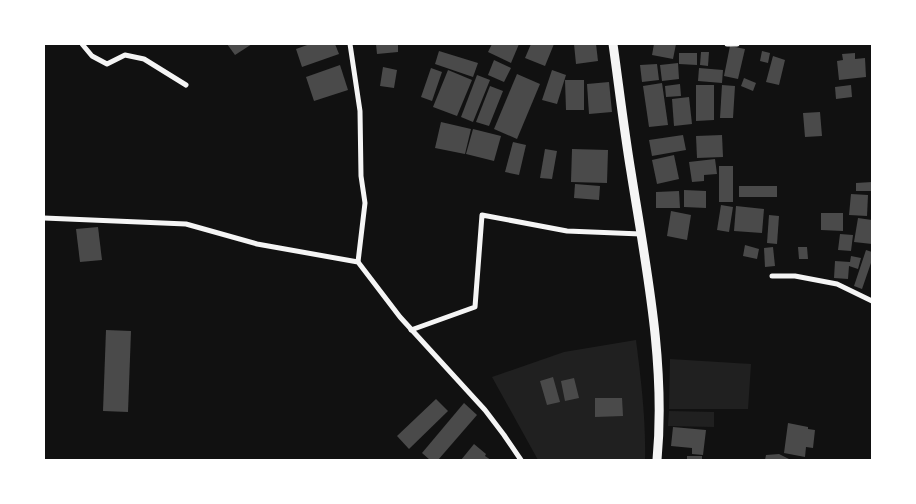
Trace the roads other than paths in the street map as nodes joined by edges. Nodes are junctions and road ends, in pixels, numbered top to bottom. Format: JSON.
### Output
{"nodes":[{"id":1,"x":82,"y":44,"type":"edge"},
{"id":2,"x":350,"y":44,"type":"edge"},
{"id":3,"x":613,"y":44,"type":"edge"},
{"id":4,"x":727,"y":44,"type":"edge"},
{"id":5,"x":737,"y":44,"type":"edge"},
{"id":6,"x":186,"y":85,"type":"dead end"},
{"id":7,"x":44,"y":218,"type":"edge"},
{"id":8,"x":641,"y":234,"type":"junction"},
{"id":9,"x":358,"y":262,"type":"junction"},
{"id":10,"x":772,"y":276,"type":"dead end"},
{"id":11,"x":872,"y":301,"type":"edge"},
{"id":12,"x":410,"y":330,"type":"junction"},
{"id":13,"x":522,"y":460,"type":"edge"},
{"id":14,"x":657,"y":460,"type":"edge"}],
"edges":[{"from":1,"to":6,"type":"street"},
{"from":2,"to":9,"type":"street"},
{"from":3,"to":8,"type":"street"},
{"from":4,"to":5,"type":"street"},
{"from":7,"to":9,"type":"street"},
{"from":8,"to":12,"type":"street"},
{"from":8,"to":14,"type":"street"},
{"from":9,"to":12,"type":"street"},
{"from":10,"to":11,"type":"street"},
{"from":12,"to":13,"type":"street"}]}
